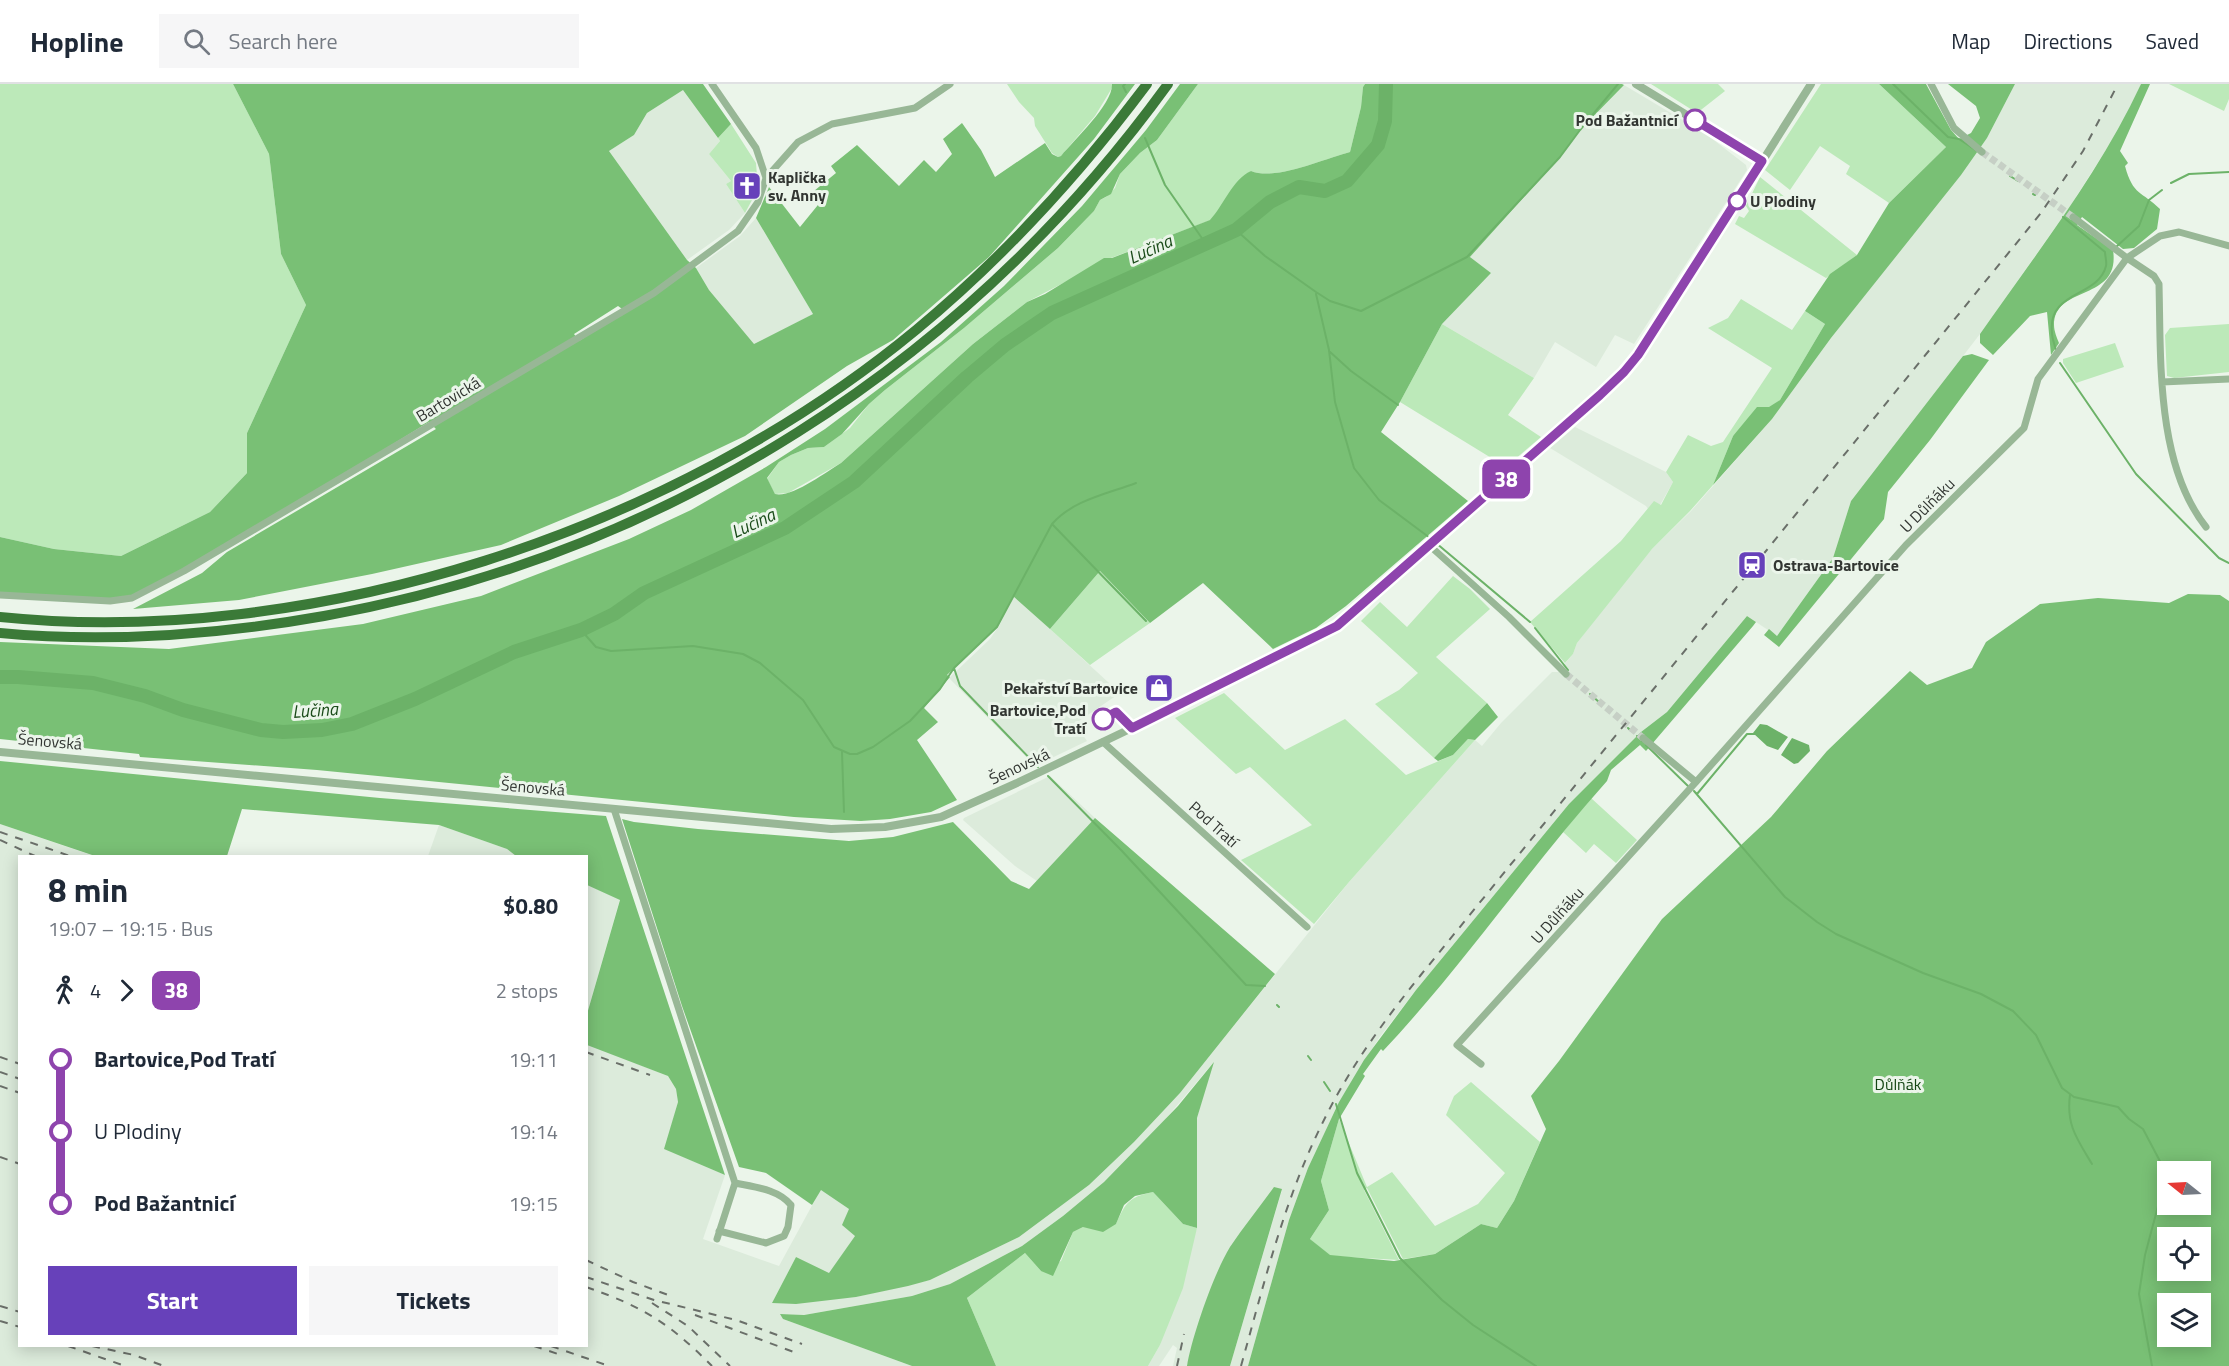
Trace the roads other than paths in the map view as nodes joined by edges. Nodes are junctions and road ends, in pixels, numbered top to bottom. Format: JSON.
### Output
{"nodes":[{"id":1,"x":712,"y":84,"type":"edge"},
{"id":2,"x":951,"y":84,"type":"edge"},
{"id":3,"x":1147,"y":84,"type":"edge"},
{"id":4,"x":1168,"y":84,"type":"edge"},
{"id":5,"x":1636,"y":84,"type":"edge"},
{"id":6,"x":1811,"y":84,"type":"edge"},
{"id":7,"x":1931,"y":84,"type":"edge"},
{"id":8,"x":1982,"y":152,"type":"tunnel mouth"},
{"id":9,"x":1762,"y":161,"type":"junction"},
{"id":10,"x":766,"y":178,"type":"junction"},
{"id":11,"x":2073,"y":217,"type":"tunnel mouth"},
{"id":12,"x":2229,"y":246,"type":"edge"},
{"id":13,"x":2127,"y":258,"type":"junction"},
{"id":14,"x":2229,"y":380,"type":"edge"},
{"id":15,"x":2162,"y":382,"type":"junction"},
{"id":16,"x":2206,"y":527,"type":"dead end"},
{"id":17,"x":1430,"y":546,"type":"junction"},
{"id":18,"x":0,"y":595,"type":"edge"},
{"id":19,"x":0,"y":617,"type":"edge"},
{"id":20,"x":0,"y":633,"type":"edge"},
{"id":21,"x":1566,"y":674,"type":"tunnel mouth"},
{"id":22,"x":1643,"y":738,"type":"tunnel mouth"},
{"id":23,"x":1103,"y":742,"type":"junction"},
{"id":24,"x":0,"y":752,"type":"edge"},
{"id":25,"x":1696,"y":782,"type":"junction"},
{"id":26,"x":614,"y":809,"type":"junction"},
{"id":27,"x":1307,"y":927,"type":"dead end"},
{"id":28,"x":1481,"y":1064,"type":"dead end"},
{"id":29,"x":735,"y":1183,"type":"junction"},
{"id":30,"x":719,"y":1230,"type":"junction"},
{"id":31,"x":717,"y":1239,"type":"dead end"}],
"edges":[{"from":1,"to":10,"type":"street"},
{"from":2,"to":10,"type":"street"},
{"from":3,"to":19,"type":"highway"},
{"from":4,"to":20,"type":"highway"},
{"from":5,"to":9,"type":"street"},
{"from":6,"to":9,"type":"street","name":"Šenovská"},
{"from":7,"to":8,"type":"street"},
{"from":9,"to":17,"type":"street","name":"Šenovská"},
{"from":10,"to":18,"type":"street","name":"Bartovická"},
{"from":11,"to":13,"type":"street"},
{"from":12,"to":13,"type":"street","name":"U Důlňáku"},
{"from":13,"to":15,"type":"street"},
{"from":13,"to":25,"type":"street","name":"U Důlňáku"},
{"from":14,"to":15,"type":"street"},
{"from":15,"to":16,"type":"street"},
{"from":17,"to":21,"type":"street"},
{"from":17,"to":23,"type":"street","name":"Šenovská"},
{"from":22,"to":25,"type":"street"},
{"from":23,"to":26,"type":"street","name":"Šenovská"},
{"from":23,"to":27,"type":"street","name":"Pod Tratí"},
{"from":24,"to":26,"type":"street","name":"Šenovská"},
{"from":25,"to":28,"type":"street","name":"U Důlňáku"},
{"from":26,"to":29,"type":"street"},
{"from":29,"to":30,"type":"street"},
{"from":29,"to":30,"type":"street"},
{"from":30,"to":31,"type":"street"}]}
